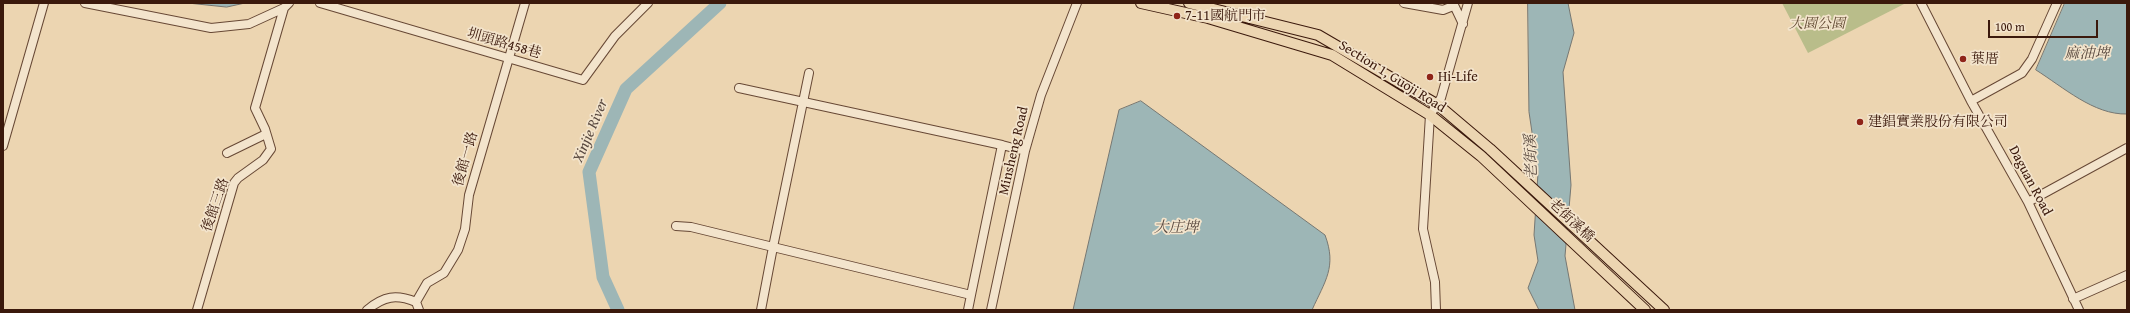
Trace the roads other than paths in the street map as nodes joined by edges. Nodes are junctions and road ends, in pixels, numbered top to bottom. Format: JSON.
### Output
{"nodes":[{"id":1,"x":44,"y":3,"type":"edge"},
{"id":2,"x":84,"y":3,"type":"edge"},
{"id":3,"x":320,"y":3,"type":"edge"},
{"id":4,"x":525,"y":3,"type":"edge"},
{"id":5,"x":648,"y":3,"type":"edge"},
{"id":6,"x":1077,"y":3,"type":"edge"},
{"id":7,"x":1141,"y":3,"type":"edge"},
{"id":8,"x":1190,"y":3,"type":"edge"},
{"id":9,"x":1404,"y":3,"type":"edge"},
{"id":10,"x":1468,"y":3,"type":"edge"},
{"id":11,"x":1920,"y":3,"type":"edge"},
{"id":12,"x":2057,"y":3,"type":"edge"},
{"id":13,"x":1453,"y":4,"type":"edge"},
{"id":14,"x":287,"y":5,"type":"edge"},
{"id":15,"x":1463,"y":24,"type":"junction"},
{"id":16,"x":509,"y":59,"type":"junction"},
{"id":17,"x":809,"y":73,"type":"dead end"},
{"id":18,"x":739,"y":88,"type":"dead end"},
{"id":19,"x":1971,"y":101,"type":"junction"},
{"id":20,"x":804,"y":102,"type":"junction"},
{"id":21,"x":1438,"y":105,"type":"junction"},
{"id":22,"x":1430,"y":115,"type":"junction"},
{"id":23,"x":266,"y":134,"type":"junction"},
{"id":24,"x":1002,"y":145,"type":"junction"},
{"id":25,"x":3,"y":146,"type":"edge"},
{"id":26,"x":2127,"y":148,"type":"edge"},
{"id":27,"x":1490,"y":149,"type":"joint"},
{"id":28,"x":1025,"y":150,"type":"junction"},
{"id":29,"x":227,"y":153,"type":"dead end"},
{"id":30,"x":1481,"y":156,"type":"joint"},
{"id":31,"x":2028,"y":202,"type":"junction"},
{"id":32,"x":676,"y":226,"type":"dead end"},
{"id":33,"x":773,"y":247,"type":"junction"},
{"id":34,"x":2127,"y":275,"type":"edge"},
{"id":35,"x":971,"y":295,"type":"junction"},
{"id":36,"x":2073,"y":299,"type":"junction"},
{"id":37,"x":417,"y":306,"type":"edge"},
{"id":38,"x":197,"y":310,"type":"edge"},
{"id":39,"x":367,"y":310,"type":"edge"},
{"id":40,"x":761,"y":310,"type":"edge"},
{"id":41,"x":968,"y":310,"type":"edge"},
{"id":42,"x":991,"y":310,"type":"edge"},
{"id":43,"x":1436,"y":310,"type":"edge"},
{"id":44,"x":1645,"y":310,"type":"edge"},
{"id":45,"x":1664,"y":310,"type":"edge"},
{"id":46,"x":2079,"y":310,"type":"edge"}],
"edges":[{"from":1,"to":25,"type":"street"},
{"from":2,"to":14,"type":"street"},
{"from":3,"to":16,"type":"street","name":"圳頭路458巷"},
{"from":4,"to":16,"type":"street","name":"後館一路"},
{"from":5,"to":16,"type":"street","name":"圳頭路458巷"},
{"from":6,"to":28,"type":"street","name":"Minsheng Road"},
{"from":7,"to":22,"type":"main road","name":"Section 1, Guoji Road"},
{"from":8,"to":21,"type":"main road","name":"Section 1, Guoji Road"},
{"from":9,"to":13,"type":"street"},
{"from":10,"to":15,"type":"street"},
{"from":11,"to":19,"type":"street","name":"Daguan Road"},
{"from":12,"to":19,"type":"street"},
{"from":13,"to":15,"type":"street"},
{"from":14,"to":23,"type":"street","name":"後館三路"},
{"from":15,"to":21,"type":"street"},
{"from":16,"to":37,"type":"street","name":"後館一路"},
{"from":17,"to":20,"type":"street"},
{"from":18,"to":20,"type":"street"},
{"from":19,"to":31,"type":"street","name":"Daguan Road"},
{"from":20,"to":24,"type":"street"},
{"from":20,"to":33,"type":"street"},
{"from":21,"to":22,"type":"street"},
{"from":21,"to":27,"type":"main road","name":"Section 1, Guoji Road"},
{"from":22,"to":30,"type":"main road","name":"Section 1, Guoji Road"},
{"from":22,"to":43,"type":"street"},
{"from":23,"to":29,"type":"street"},
{"from":23,"to":38,"type":"street","name":"後館三路"},
{"from":24,"to":28,"type":"street"},
{"from":24,"to":35,"type":"street"},
{"from":26,"to":31,"type":"street"},
{"from":27,"to":45,"type":"main road","name":"老街溪橋"},
{"from":28,"to":42,"type":"street","name":"Minsheng Road"},
{"from":30,"to":44,"type":"main road","name":"老街溪橋"},
{"from":31,"to":36,"type":"street","name":"Daguan Road"},
{"from":32,"to":33,"type":"street"},
{"from":33,"to":35,"type":"street"},
{"from":33,"to":40,"type":"street"},
{"from":34,"to":36,"type":"street"},
{"from":35,"to":41,"type":"street"},
{"from":36,"to":46,"type":"street","name":"Daguan Road"},
{"from":37,"to":39,"type":"street"}]}
